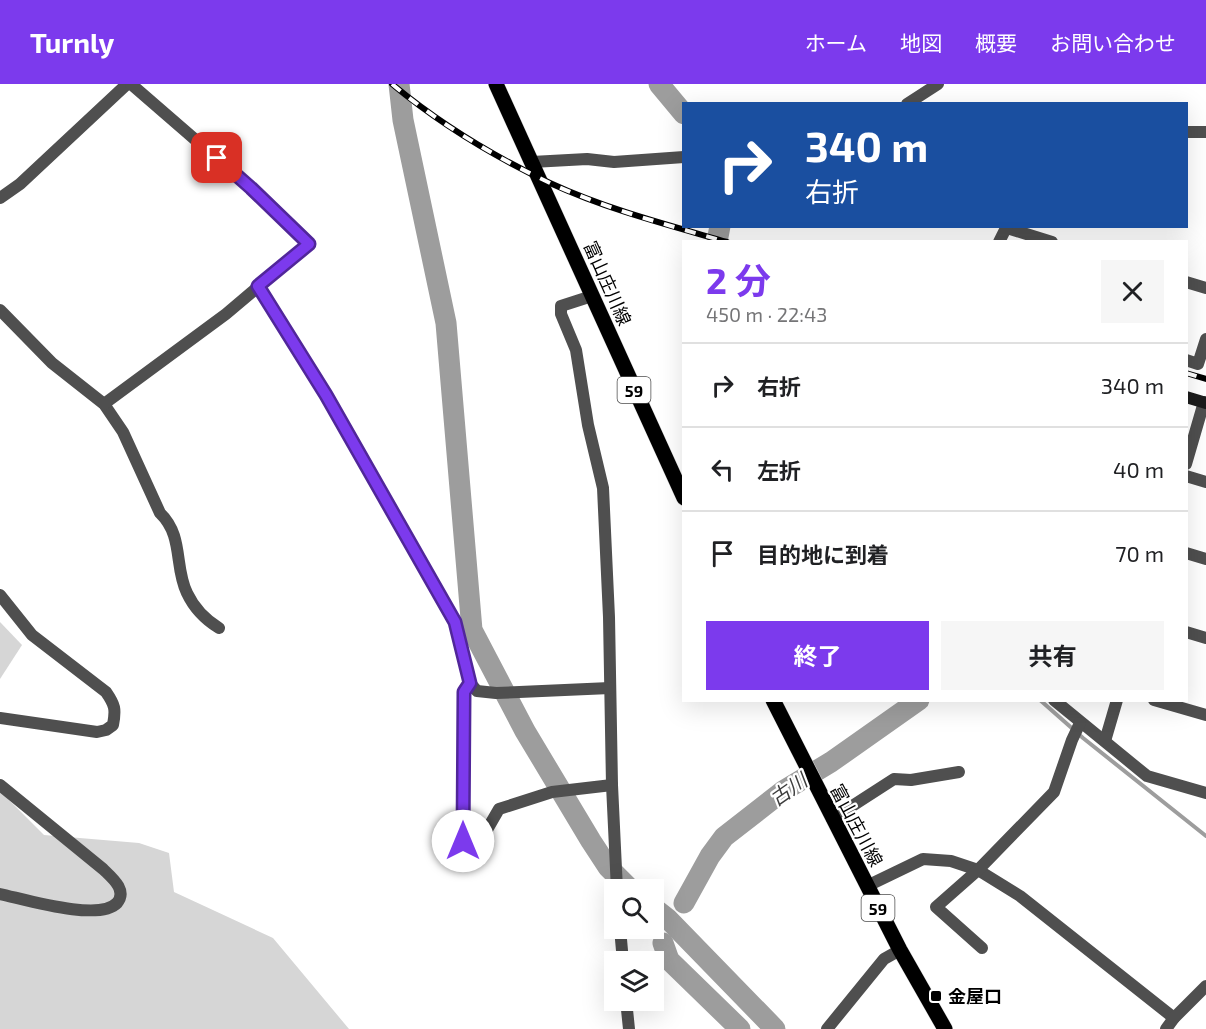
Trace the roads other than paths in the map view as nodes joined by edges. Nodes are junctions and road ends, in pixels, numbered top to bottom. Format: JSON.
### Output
{"nodes":[{"id":1,"x":129,"y":84,"type":"edge"},
{"id":2,"x":496,"y":84,"type":"edge"},
{"id":3,"x":938,"y":84,"type":"edge"},
{"id":4,"x":910,"y":102,"type":"edge"},
{"id":5,"x":1188,"y":132,"type":"edge"},
{"id":6,"x":1206,"y":132,"type":"edge"},
{"id":7,"x":682,"y":157,"type":"edge"},
{"id":8,"x":532,"y":162,"type":"junction"},
{"id":9,"x":0,"y":198,"type":"edge"},
{"id":10,"x":1010,"y":228,"type":"edge"},
{"id":11,"x":1046,"y":240,"type":"edge"},
{"id":12,"x":1188,"y":283,"type":"edge"},
{"id":13,"x":258,"y":286,"type":"junction"},
{"id":14,"x":1206,"y":288,"type":"edge"},
{"id":15,"x":592,"y":296,"type":"junction"},
{"id":16,"x":0,"y":310,"type":"edge"},
{"id":17,"x":1206,"y":339,"type":"edge"},
{"id":18,"x":1197,"y":363,"type":"edge"},
{"id":19,"x":1188,"y":398,"type":"edge"},
{"id":20,"x":1205,"y":402,"type":"edge"},
{"id":21,"x":104,"y":404,"type":"junction"},
{"id":22,"x":1188,"y":457,"type":"edge"},
{"id":23,"x":1188,"y":477,"type":"edge"},
{"id":24,"x":1206,"y":482,"type":"edge"},
{"id":25,"x":682,"y":494,"type":"edge"},
{"id":26,"x":1188,"y":554,"type":"edge"},
{"id":27,"x":1206,"y":559,"type":"edge"},
{"id":28,"x":0,"y":595,"type":"edge"},
{"id":29,"x":219,"y":628,"type":"dead end"},
{"id":30,"x":1188,"y":633,"type":"edge"},
{"id":31,"x":1206,"y":638,"type":"edge"},
{"id":32,"x":470,"y":683,"type":"junction"},
{"id":33,"x":610,"y":688,"type":"junction"},
{"id":34,"x":774,"y":702,"type":"edge"},
{"id":35,"x":1056,"y":702,"type":"edge"},
{"id":36,"x":1117,"y":702,"type":"edge"},
{"id":37,"x":1160,"y":702,"type":"edge"},
{"id":38,"x":1206,"y":716,"type":"edge"},
{"id":39,"x":0,"y":718,"type":"edge"},
{"id":40,"x":1080,"y":723,"type":"junction"},
{"id":41,"x":1104,"y":741,"type":"junction"},
{"id":42,"x":959,"y":772,"type":"dead end"},
{"id":43,"x":0,"y":785,"type":"edge"},
{"id":44,"x":612,"y":785,"type":"junction"},
{"id":45,"x":1206,"y":793,"type":"edge"},
{"id":46,"x":832,"y":819,"type":"junction"},
{"id":47,"x":978,"y":870,"type":"junction"},
{"id":48,"x":616,"y":879,"type":"edge"},
{"id":49,"x":867,"y":886,"type":"junction"},
{"id":50,"x":0,"y":894,"type":"edge"},
{"id":51,"x":982,"y":948,"type":"dead end"},
{"id":52,"x":900,"y":950,"type":"junction"},
{"id":53,"x":1206,"y":986,"type":"edge"},
{"id":54,"x":627,"y":1011,"type":"edge"},
{"id":55,"x":1174,"y":1018,"type":"junction"},
{"id":56,"x":628,"y":1029,"type":"edge"},
{"id":57,"x":827,"y":1029,"type":"edge"},
{"id":58,"x":945,"y":1029,"type":"edge"},
{"id":59,"x":1166,"y":1029,"type":"edge"}],
"edges":[{"from":1,"to":9,"type":"street"},
{"from":1,"to":13,"type":"street"},
{"from":2,"to":8,"type":"main road","name":"富山庄川線","number":"59"},
{"from":3,"to":4,"type":"street"},
{"from":5,"to":6,"type":"street"},
{"from":7,"to":8,"type":"street"},
{"from":8,"to":15,"type":"main road","name":"富山庄川線","number":"59"},
{"from":10,"to":11,"type":"street"},
{"from":12,"to":14,"type":"street"},
{"from":13,"to":21,"type":"street"},
{"from":13,"to":32,"type":"street"},
{"from":15,"to":25,"type":"main road","name":"富山庄川線","number":"59"},
{"from":15,"to":33,"type":"street"},
{"from":16,"to":21,"type":"street"},
{"from":17,"to":18,"type":"street"},
{"from":19,"to":20,"type":"street"},
{"from":20,"to":22,"type":"street"},
{"from":21,"to":29,"type":"street"},
{"from":23,"to":24,"type":"street"},
{"from":26,"to":27,"type":"street"},
{"from":28,"to":39,"type":"street"},
{"from":30,"to":31,"type":"street"},
{"from":32,"to":33,"type":"street"},
{"from":32,"to":44,"type":"street"},
{"from":33,"to":44,"type":"street"},
{"from":34,"to":46,"type":"main road","name":"富山庄川線","number":"59"},
{"from":35,"to":40,"type":"street"},
{"from":36,"to":41,"type":"street"},
{"from":37,"to":38,"type":"street"},
{"from":40,"to":41,"type":"street"},
{"from":40,"to":47,"type":"street"},
{"from":41,"to":45,"type":"street"},
{"from":42,"to":46,"type":"street"},
{"from":43,"to":50,"type":"street"},
{"from":44,"to":48,"type":"street"},
{"from":46,"to":49,"type":"main road","name":"富山庄川線","number":"59"},
{"from":47,"to":49,"type":"street"},
{"from":47,"to":51,"type":"street"},
{"from":47,"to":55,"type":"street"},
{"from":49,"to":52,"type":"main road","name":"富山庄川線","number":"59"},
{"from":52,"to":57,"type":"street"},
{"from":52,"to":58,"type":"main road","name":"富山庄川線","number":"59"},
{"from":53,"to":55,"type":"street"},
{"from":54,"to":56,"type":"street"},
{"from":55,"to":59,"type":"street"}]}
